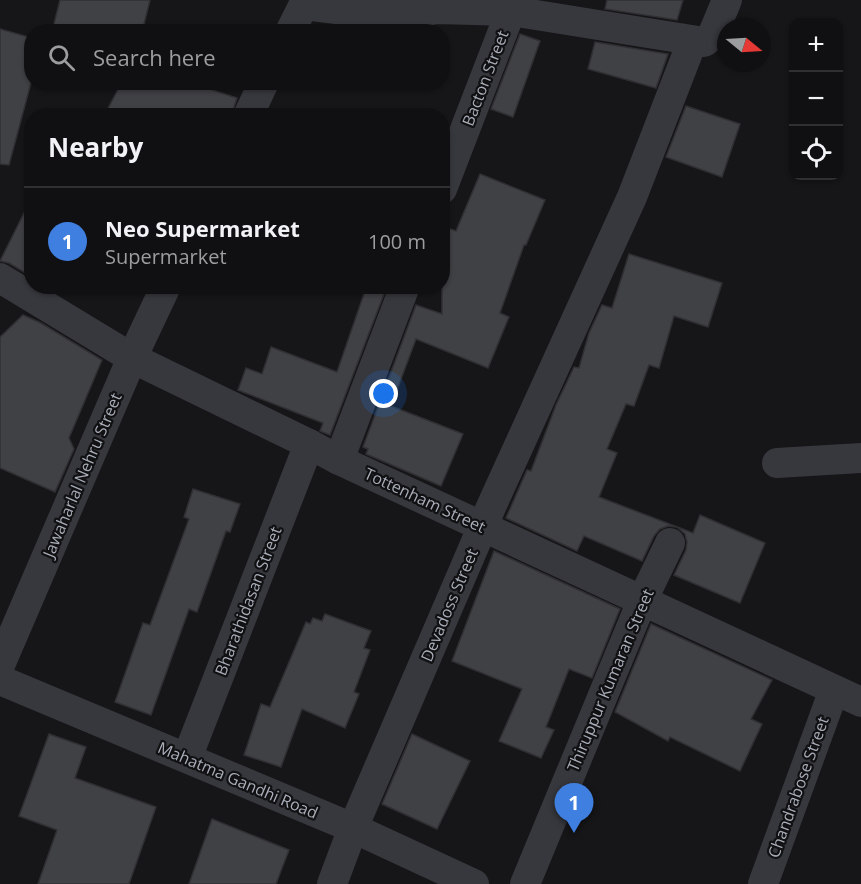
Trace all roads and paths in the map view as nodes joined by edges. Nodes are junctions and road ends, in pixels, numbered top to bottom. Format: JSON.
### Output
{"nodes":[{"id":1,"x":727,"y":0,"type":"edge"},
{"id":2,"x":305,"y":2,"type":"edge"},
{"id":3,"x":513,"y":5,"type":"edge"},
{"id":4,"x":294,"y":24,"type":"edge"},
{"id":5,"x":692,"y":42,"type":"junction"},
{"id":6,"x":260,"y":90,"type":"edge"},
{"id":7,"x":252,"y":108,"type":"edge"},
{"id":8,"x":450,"y":168,"type":"edge"},
{"id":9,"x":0,"y":278,"type":"edge"},
{"id":10,"x":24,"y":293,"type":"edge"},
{"id":11,"x":26,"y":294,"type":"edge"},
{"id":12,"x":162,"y":294,"type":"edge"},
{"id":13,"x":402,"y":294,"type":"edge"},
{"id":14,"x":132,"y":358,"type":"junction"},
{"id":15,"x":309,"y":444,"type":"junction"},
{"id":16,"x":861,"y":458,"type":"edge"},
{"id":17,"x":339,"y":460,"type":"junction"},
{"id":18,"x":777,"y":463,"type":"dead end"},
{"id":19,"x":483,"y":527,"type":"junction"},
{"id":20,"x":670,"y":543,"type":"dead end"},
{"id":21,"x":642,"y":601,"type":"junction"},
{"id":22,"x":0,"y":665,"type":"edge"},
{"id":23,"x":0,"y":680,"type":"edge"},
{"id":24,"x":834,"y":690,"type":"junction"},
{"id":25,"x":861,"y":702,"type":"edge"},
{"id":26,"x":187,"y":758,"type":"junction"},
{"id":27,"x":353,"y":828,"type":"junction"},
{"id":28,"x":332,"y":884,"type":"edge"},
{"id":29,"x":474,"y":884,"type":"edge"},
{"id":30,"x":525,"y":884,"type":"edge"},
{"id":31,"x":763,"y":884,"type":"edge"}],
"edges":[{"from":1,"to":5,"type":"street"},
{"from":2,"to":3,"type":"street"},
{"from":2,"to":4,"type":"street"},
{"from":3,"to":5,"type":"street"},
{"from":3,"to":8,"type":"street","name":"Bacton Street"},
{"from":5,"to":19,"type":"street","name":"Devadoss Street"},
{"from":6,"to":7,"type":"street"},
{"from":9,"to":10,"type":"street","name":"Tottenham Street"},
{"from":11,"to":14,"type":"street","name":"Tottenham Street"},
{"from":12,"to":14,"type":"street","name":"Jawaharlal Nehru Street"},
{"from":13,"to":17,"type":"street"},
{"from":14,"to":15,"type":"street","name":"Tottenham Street"},
{"from":14,"to":22,"type":"street","name":"Jawaharlal Nehru Street"},
{"from":15,"to":17,"type":"street","name":"Tottenham Street"},
{"from":15,"to":26,"type":"street","name":"Bharathidasan Street"},
{"from":16,"to":18,"type":"street"},
{"from":17,"to":19,"type":"street","name":"Tottenham Street"},
{"from":19,"to":21,"type":"street","name":"Tottenham Street"},
{"from":19,"to":27,"type":"street","name":"Devadoss Street"},
{"from":20,"to":21,"type":"street","name":"Thiruppur Kumaran Street"},
{"from":21,"to":24,"type":"street","name":"Tottenham Street"},
{"from":21,"to":30,"type":"street","name":"Thiruppur Kumaran Street"},
{"from":23,"to":26,"type":"street","name":"Mahatma Gandhi Road"},
{"from":24,"to":25,"type":"street","name":"Tottenham Street"},
{"from":24,"to":31,"type":"street","name":"Chandrabose Street"},
{"from":26,"to":27,"type":"street","name":"Mahatma Gandhi Road"},
{"from":27,"to":28,"type":"street","name":"Devadoss Street"},
{"from":27,"to":29,"type":"street","name":"Mahatma Gandhi Road"}]}
